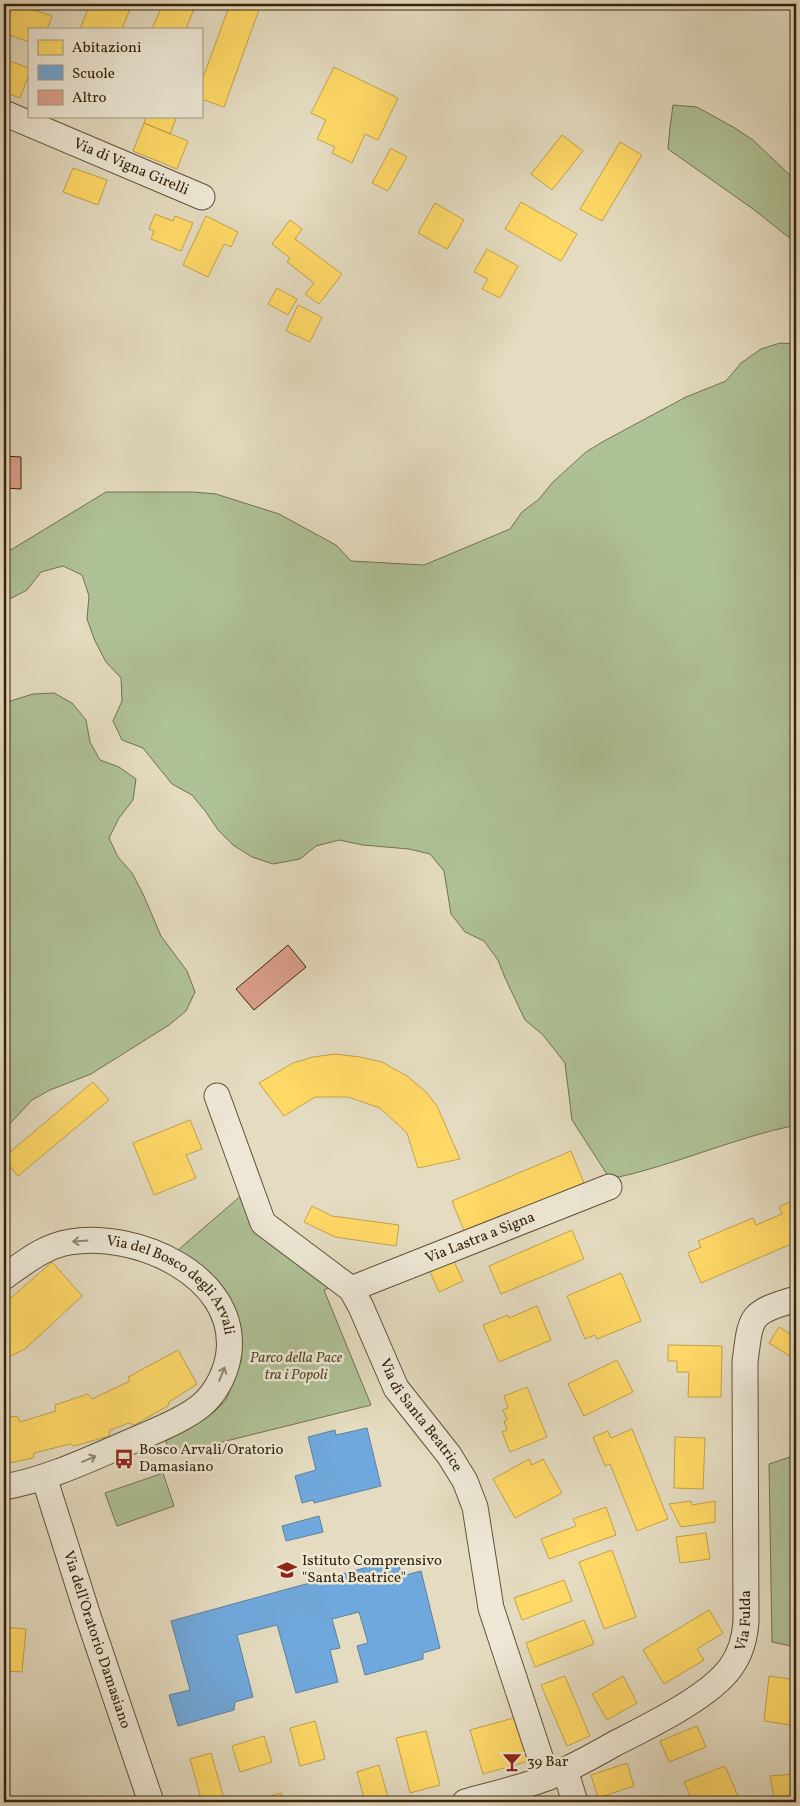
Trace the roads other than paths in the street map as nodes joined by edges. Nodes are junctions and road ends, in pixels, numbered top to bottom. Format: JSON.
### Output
{"nodes":[{"id":1,"x":4,"y":113,"type":"edge"},
{"id":2,"x":202,"y":197,"type":"dead end"},
{"id":3,"x":217,"y":1096,"type":"dead end"},
{"id":4,"x":609,"y":1187,"type":"dead end"},
{"id":5,"x":4,"y":1277,"type":"edge"},
{"id":6,"x":351,"y":1289,"type":"junction"},
{"id":7,"x":796,"y":1299,"type":"edge"},
{"id":8,"x":44,"y":1477,"type":"junction"},
{"id":9,"x":4,"y":1486,"type":"edge"},
{"id":10,"x":556,"y":1774,"type":"junction"},
{"id":11,"x":150,"y":1802,"type":"edge"},
{"id":12,"x":465,"y":1802,"type":"edge"},
{"id":13,"x":575,"y":1802,"type":"edge"}],
"edges":[{"from":1,"to":2,"type":"street","name":"Via di Vigna Girelli"},
{"from":3,"to":6,"type":"street","name":"Via di Santa Beatrice"},
{"from":4,"to":6,"type":"street","name":"Via Lastra a Signa"},
{"from":8,"to":5,"type":"street","name":"Via del Bosco degli Arvali","one_way":true},
{"from":6,"to":10,"type":"street","name":"Via di Santa Beatrice"},
{"from":7,"to":10,"type":"street","name":"Via Fulda"},
{"from":8,"to":9,"type":"street","name":"Via del Bosco degli Arvali"},
{"from":8,"to":11,"type":"street","name":"Via dell'Oratorio Damasiano"},
{"from":10,"to":12,"type":"street","name":"Via Fulda"},
{"from":10,"to":13,"type":"street","name":"Via di Santa Beatrice"}]}
